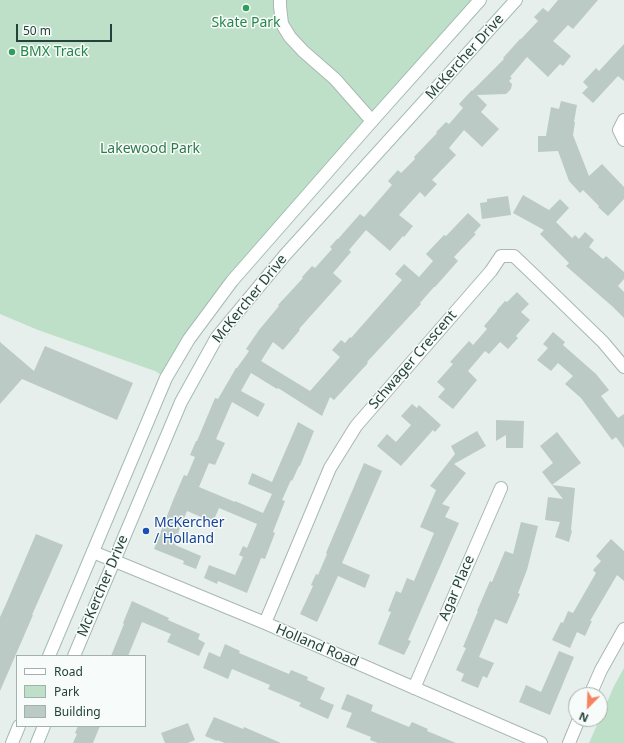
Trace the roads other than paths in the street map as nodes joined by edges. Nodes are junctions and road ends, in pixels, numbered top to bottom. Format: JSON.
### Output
{"nodes":[{"id":1,"x":280,"y":0,"type":"edge"},
{"id":2,"x":480,"y":0,"type":"edge"},
{"id":3,"x":516,"y":0,"type":"edge"},
{"id":4,"x":624,"y":120,"type":"edge"},
{"id":5,"x":372,"y":121,"type":"junction"},
{"id":6,"x":624,"y":140,"type":"edge"},
{"id":7,"x":624,"y":367,"type":"edge"},
{"id":8,"x":500,"y":488,"type":"dead end"},
{"id":9,"x":93,"y":552,"type":"junction"},
{"id":10,"x":114,"y":561,"type":"junction"},
{"id":11,"x":265,"y":623,"type":"junction"},
{"id":12,"x":624,"y":629,"type":"edge"},
{"id":13,"x":49,"y":655,"type":"edge"},
{"id":14,"x":74,"y":655,"type":"edge"},
{"id":15,"x":594,"y":687,"type":"edge"},
{"id":16,"x":414,"y":688,"type":"junction"},
{"id":17,"x":19,"y":727,"type":"edge"},
{"id":18,"x":44,"y":727,"type":"edge"},
{"id":19,"x":576,"y":727,"type":"edge"},
{"id":20,"x":12,"y":743,"type":"edge"},
{"id":21,"x":37,"y":743,"type":"edge"},
{"id":22,"x":540,"y":743,"type":"edge"},
{"id":23,"x":569,"y":743,"type":"edge"}],
"edges":[{"from":1,"to":5,"type":"main road"},
{"from":2,"to":5,"type":"main road","name":"McKercher Drive"},
{"from":3,"to":10,"type":"main road","name":"McKercher Drive"},
{"from":4,"to":6,"type":"main road"},
{"from":5,"to":9,"type":"main road","name":"McKercher Drive"},
{"from":7,"to":11,"type":"main road","name":"Schwager Crescent"},
{"from":8,"to":16,"type":"main road","name":"Agar Place"},
{"from":9,"to":10,"type":"main road","name":"Holland Road"},
{"from":9,"to":13,"type":"main road","name":"McKercher Drive"},
{"from":10,"to":11,"type":"main road","name":"Holland Road"},
{"from":10,"to":14,"type":"main road","name":"McKercher Drive"},
{"from":11,"to":16,"type":"main road","name":"Holland Road"},
{"from":12,"to":15,"type":"main road"},
{"from":16,"to":22,"type":"main road","name":"Holland Road"},
{"from":17,"to":20,"type":"main road"},
{"from":18,"to":21,"type":"main road"},
{"from":19,"to":23,"type":"main road"}]}
